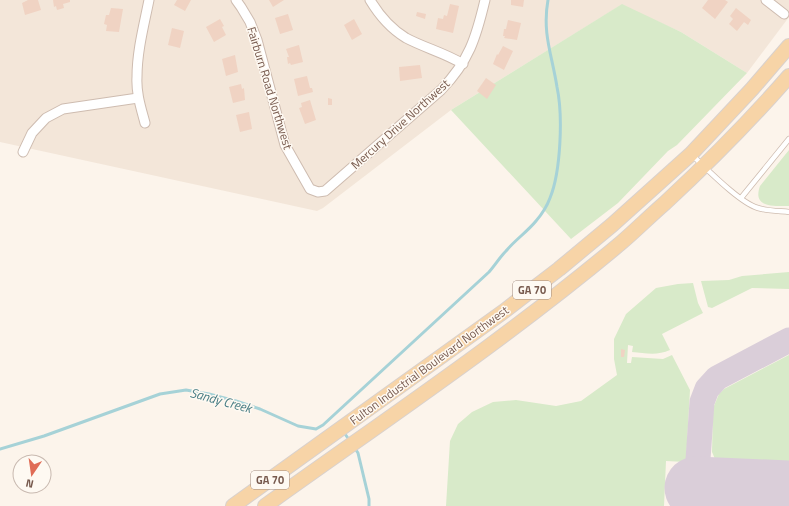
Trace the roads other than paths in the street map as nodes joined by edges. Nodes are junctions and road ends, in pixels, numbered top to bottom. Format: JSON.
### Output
{"nodes":[{"id":1,"x":149,"y":0,"type":"edge"},
{"id":2,"x":236,"y":0,"type":"edge"},
{"id":3,"x":370,"y":0,"type":"edge"},
{"id":4,"x":485,"y":0,"type":"edge"},
{"id":5,"x":766,"y":0,"type":"edge"},
{"id":6,"x":784,"y":14,"type":"dead end"},
{"id":7,"x":789,"y":46,"type":"edge"},
{"id":8,"x":463,"y":64,"type":"junction"},
{"id":9,"x":789,"y":76,"type":"edge"},
{"id":10,"x":138,"y":98,"type":"junction"},
{"id":11,"x":145,"y":123,"type":"dead end"},
{"id":12,"x":789,"y":139,"type":"edge"},
{"id":13,"x":23,"y":152,"type":"dead end"},
{"id":14,"x":690,"y":154,"type":"junction"},
{"id":15,"x":704,"y":166,"type":"junction"},
{"id":16,"x":318,"y":192,"type":"joint"},
{"id":17,"x":741,"y":198,"type":"junction"},
{"id":18,"x":789,"y":212,"type":"edge"},
{"id":19,"x":233,"y":506,"type":"edge"},
{"id":20,"x":265,"y":506,"type":"edge"}],
"edges":[{"from":1,"to":10,"type":"street"},
{"from":2,"to":16,"type":"street","name":"Fairburn Road Northwest"},
{"from":3,"to":8,"type":"street"},
{"from":4,"to":8,"type":"street","name":"Mercury Drive Northwest"},
{"from":5,"to":6,"type":"street"},
{"from":7,"to":14,"type":"main road","name":"Fulton Industrial Boulevard Northwest","number":"GA 70"},
{"from":8,"to":16,"type":"street","name":"Mercury Drive Northwest"},
{"from":9,"to":15,"type":"main road","name":"Fulton Industrial Boulevard Northwest","number":"GA 70"},
{"from":10,"to":11,"type":"street"},
{"from":10,"to":13,"type":"street"},
{"from":12,"to":17,"type":"lane"},
{"from":14,"to":15,"type":"lane"},
{"from":14,"to":19,"type":"main road","name":"Fulton Industrial Boulevard Northwest","number":"GA 70"},
{"from":15,"to":17,"type":"lane"},
{"from":15,"to":20,"type":"main road","name":"Fulton Industrial Boulevard Northwest","number":"GA 70"},
{"from":17,"to":18,"type":"lane"}]}
